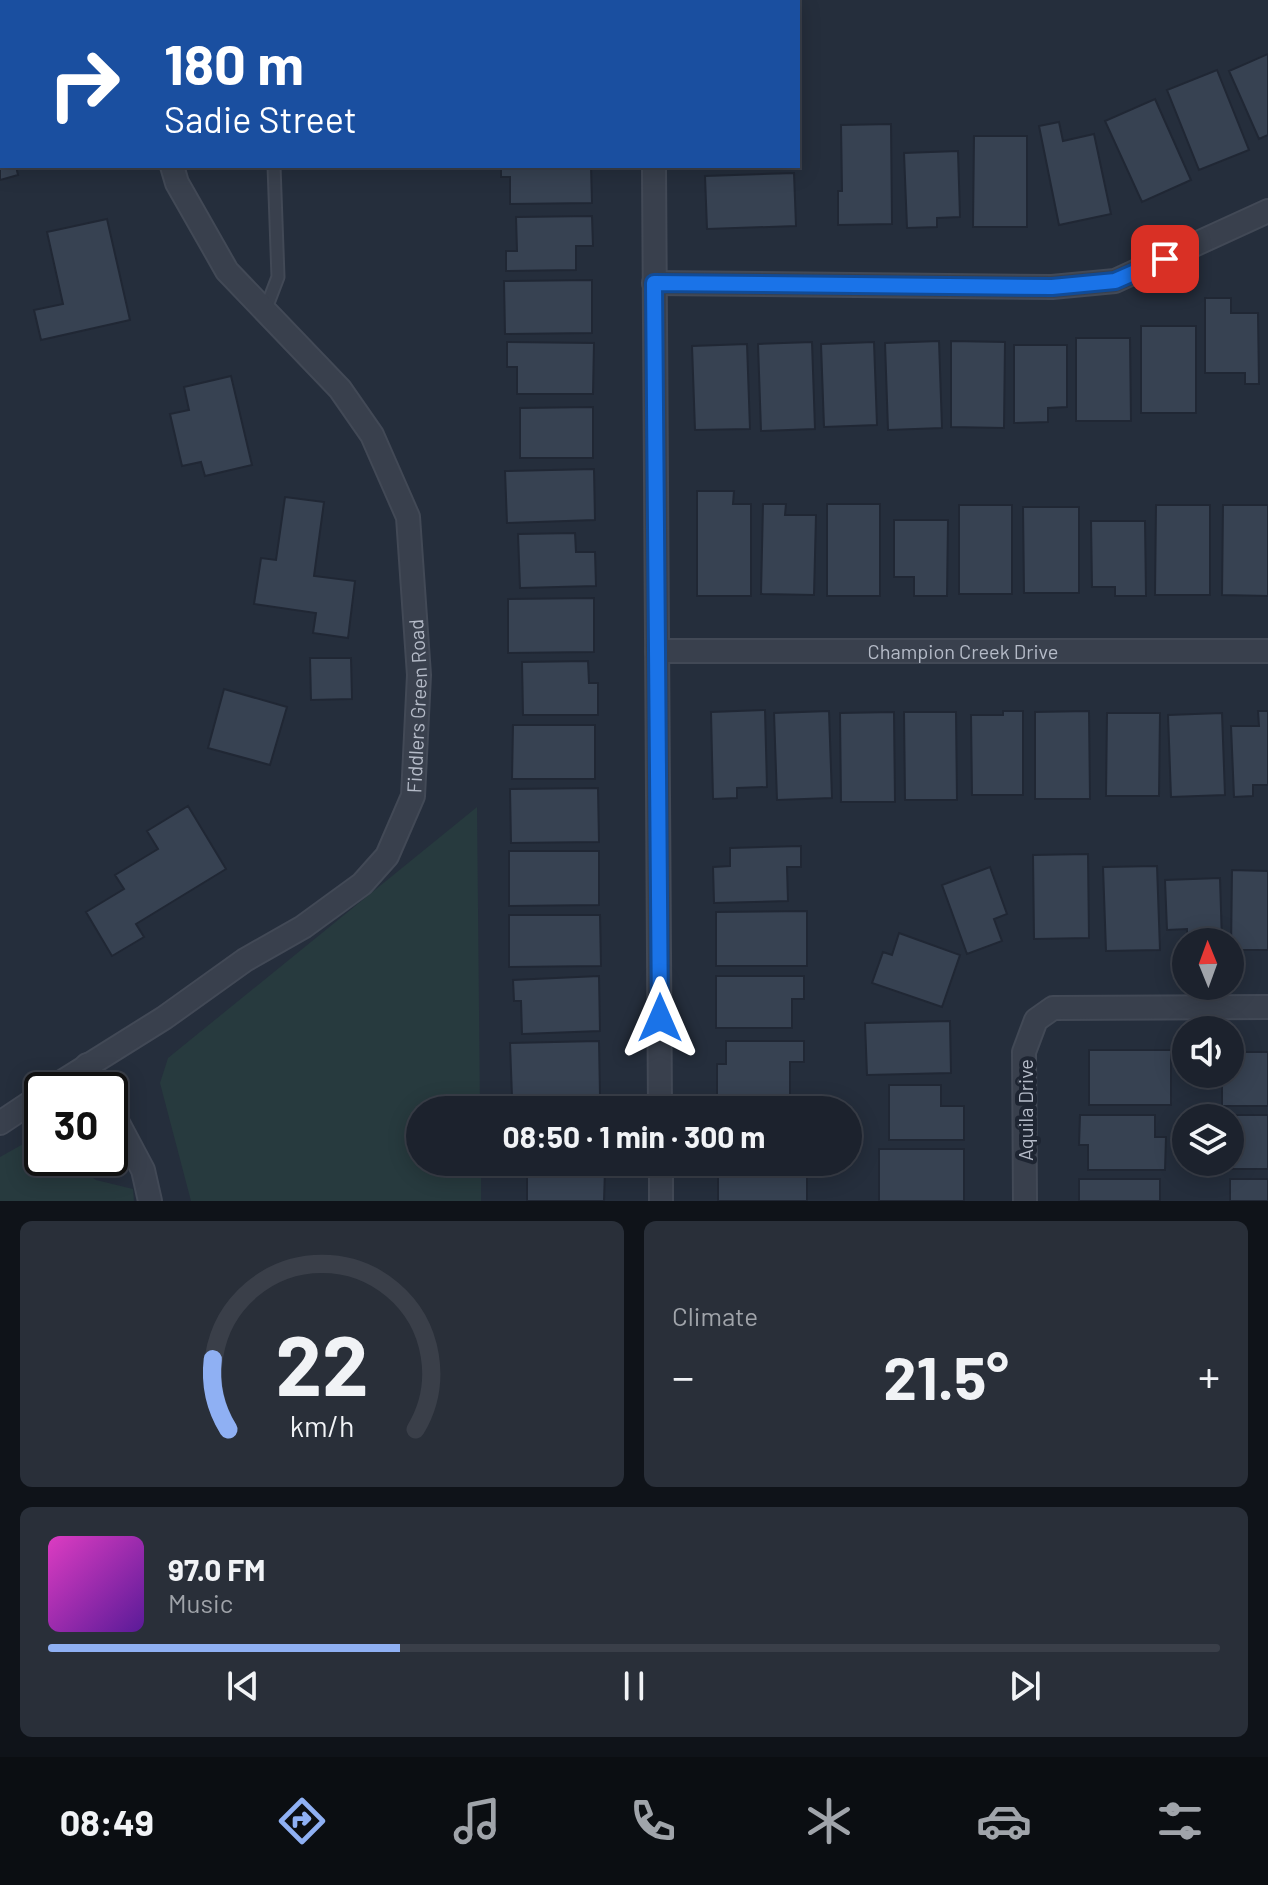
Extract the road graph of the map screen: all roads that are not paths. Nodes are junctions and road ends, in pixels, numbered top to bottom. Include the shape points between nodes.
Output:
1 (173, 168) edge
2 (274, 168) edge
3 (654, 168) edge
4 (1268, 211) edge
5 (654, 283) junction
6 (265, 311) junction
7 (657, 651) junction
8 (1268, 651) edge
9 (1268, 1007) edge
10 (87, 1065) junction
11 (76, 1072) edge
12 (91, 1072) edge
13 (660, 1096) edge
14 (24, 1107) edge
15 (0, 1123) edge
16 (128, 1142) edge
17 (661, 1176) edge
18 (150, 1201) edge
19 (661, 1201) edge
20 (1025, 1201) edge

1 - 6 street, Fiddlers Green Road via 227,271
2 - 6 lane via 278,277
3 - 5 street
4 - 5 street via 1115,281 1052,287
5 - 7 street
6 - 10 street, Fiddlers Green Road via 340,389 372,435 408,517 419,675 413,796 387,856 362,884
7 - 8 street, Champion Creek Drive
7 - 13 street
9 - 20 street, Aquila Drive via 1053,1008 1036,1020 1024,1052
10 - 11 street, Fiddlers Green Road
10 - 12 street
14 - 15 street
16 - 18 street via 143,1170
17 - 19 street

